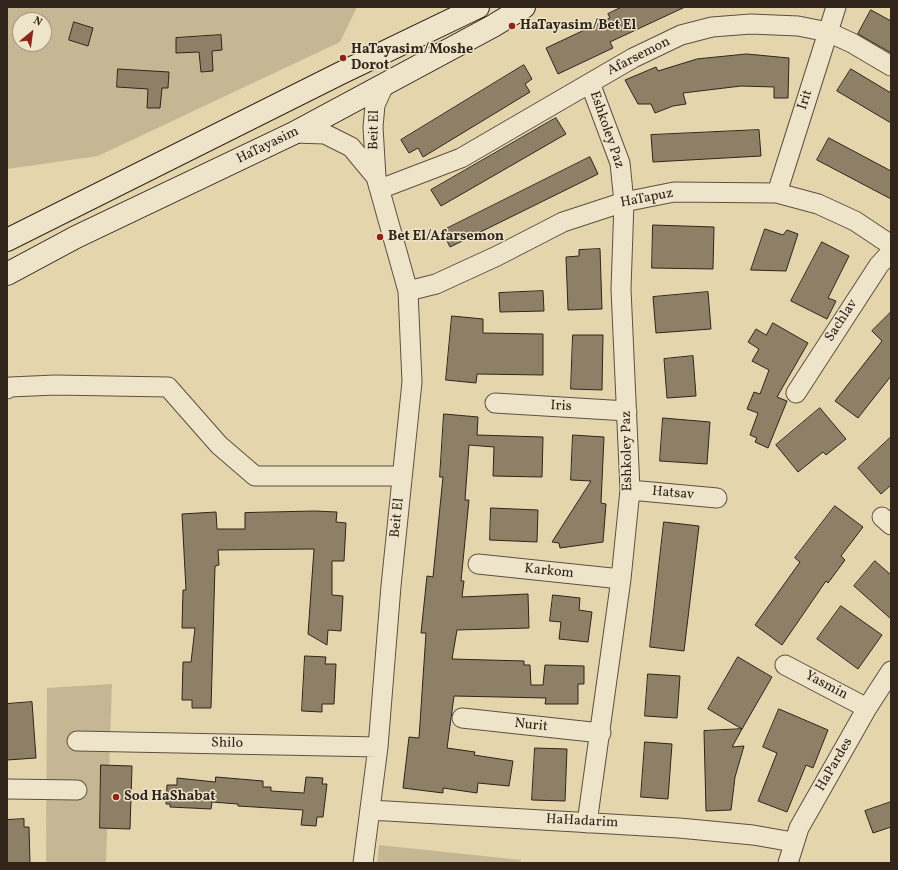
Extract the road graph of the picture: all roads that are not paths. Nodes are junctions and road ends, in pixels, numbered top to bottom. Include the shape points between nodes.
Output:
1 (478, 7) edge
2 (524, 7) edge
3 (836, 7) edge
4 (828, 32) junction
5 (891, 66) edge
6 (590, 83) junction
7 (384, 85) junction
8 (294, 133) junction
9 (378, 183) junction
10 (776, 192) junction
11 (624, 202) junction
12 (7, 240) edge
13 (891, 245) edge
14 (891, 252) edge
15 (7, 274) edge
16 (408, 291) junction
17 (7, 389) edge
18 (796, 393) dead end
19 (495, 403) dead end
20 (627, 411) junction
21 (402, 476) junction
22 (630, 490) junction
23 (717, 498) dead end
24 (478, 564) dead end
25 (621, 579) junction
26 (785, 665) dead end
27 (891, 670) edge
28 (867, 708) junction
29 (462, 718) dead end
30 (601, 733) junction
31 (77, 741) dead end
32 (378, 747) junction
33 (7, 789) edge
34 (77, 790) dead end
35 (370, 810) junction
36 (587, 823) junction
37 (793, 842) junction
38 (363, 863) edge
39 (788, 863) edge

1 - 12 street
2 - 7 street, HaTayasim
3 - 4 street, Irit
4 - 5 street, Afarsemon
4 - 6 street, Afarsemon via 782,25 712,27 681,35
4 - 10 street, Irit
6 - 9 street, Afarsemon via 462,158
6 - 11 street, Eshkoley Paz via 620,163
7 - 8 street, HaTayasim
7 - 9 street, Beit El via 375,105 373,127
8 - 9 street, Beit El via 325,134 351,146
8 - 15 street, HaTayasim via 76,237
9 - 16 street, Beit El
10 - 11 street, HaTapuz via 674,192
10 - 13 street, HaTapuz via 818,204 855,221
11 - 16 street, HaTapuz via 563,222 443,281
11 - 20 street, Eshkoley Paz via 622,289
14 - 18 street, Sachlav via 879,265
16 - 21 street, Beit El via 412,382
17 - 21 street via 55,386 168,387 219,445 255,476
19 - 20 street, Iris
20 - 22 street, Eshkoley Paz
21 - 32 street, Beit El
22 - 23 street, Hatsav
22 - 25 street, Eshkoley Paz
24 - 25 street, Karkom
25 - 30 street, Eshkoley Paz
26 - 28 street, Yasmin
27 - 28 street, HaPardes
28 - 37 street, HaPardes
29 - 30 street, Nurit
30 - 36 street, Eshkoley Paz
31 - 32 street, Shilo
32 - 35 street, Beit El
33 - 34 street
35 - 36 street, HaHadarim
35 - 38 street, Beit El
36 - 37 street, HaHadarim via 754,835
37 - 39 street, HaPardes

